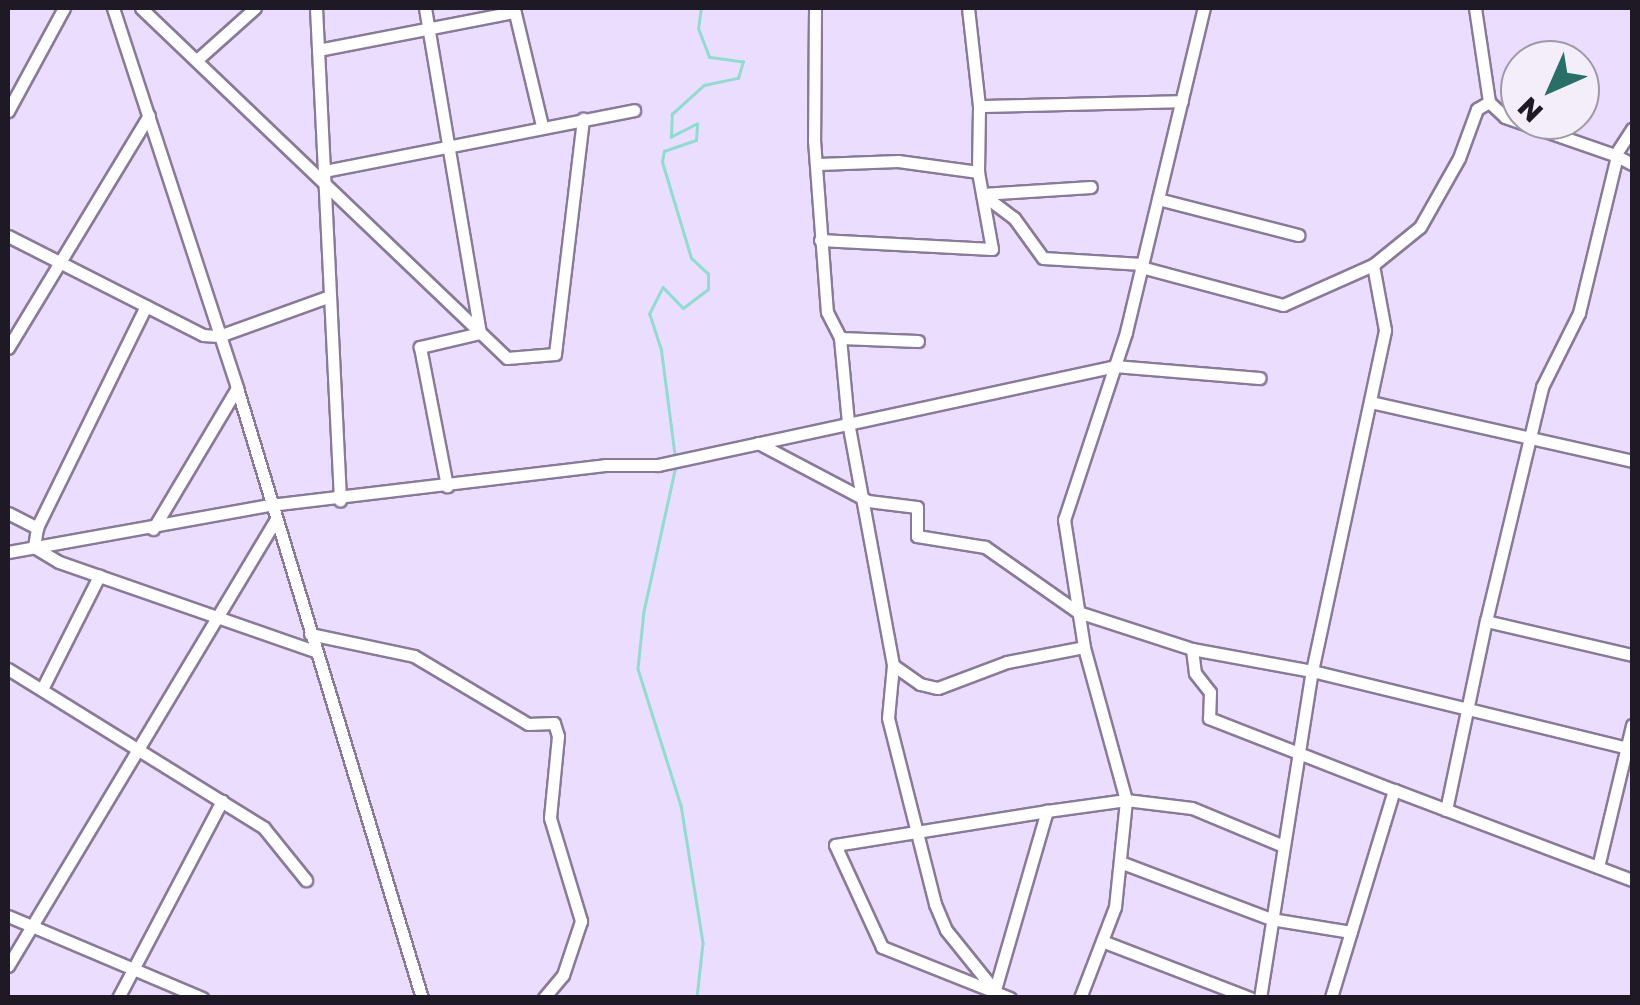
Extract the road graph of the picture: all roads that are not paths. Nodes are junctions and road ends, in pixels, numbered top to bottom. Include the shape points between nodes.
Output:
1 (64, 8) edge
2 (113, 8) edge
3 (141, 8) edge
4 (255, 8) edge
5 (316, 8) edge
6 (425, 8) edge
7 (815, 8) edge
8 (968, 8) edge
9 (1204, 8) edge
10 (1475, 8) edge
11 (514, 10) edge
12 (430, 29) junction
13 (318, 50) junction
14 (199, 58) junction
15 (1182, 101) junction
16 (1488, 102) junction
17 (978, 106) junction
18 (634, 110) dead end
19 (8, 111) edge
20 (149, 115) junction
21 (583, 119) junction
22 (542, 126) junction
23 (1632, 129) edge
24 (453, 148) junction
25 (1616, 155) junction
26 (819, 164) junction
27 (1632, 164) edge
28 (978, 172) junction
29 (324, 175) junction
30 (1090, 187) dead end
31 (982, 194) junction
32 (1158, 200) junction
33 (8, 236) edge
34 (1298, 236) dead end
35 (820, 240) junction
36 (58, 262) junction
37 (1141, 265) junction
38 (1373, 265) junction
39 (330, 296) junction
40 (146, 306) junction
41 (480, 333) junction
42 (219, 336) junction
43 (840, 338) junction
44 (918, 341) dead end
45 (8, 348) edge
46 (1114, 366) junction
47 (1260, 378) dead end
48 (238, 388) junction
49 (1371, 402) junction
50 (848, 422) junction
51 (1534, 439) junction
52 (758, 442) junction
53 (1632, 460) edge
54 (447, 486) junction
55 (340, 500) junction
56 (868, 501) junction
57 (270, 505) junction
58 (8, 513) edge
59 (275, 521) junction
60 (36, 528) junction
61 (154, 529) junction
62 (34, 547) junction
63 (9, 554) edge
64 (99, 576) junction
65 (1078, 612) junction
66 (216, 619) junction
67 (1486, 621) junction
68 (310, 634) junction
69 (1084, 647) junction
70 (1192, 650) junction
71 (315, 651) junction
72 (1632, 656) edge
73 (893, 665) junction
74 (8, 669) edge
75 (1312, 671) junction
76 (42, 689) junction
77 (1468, 707) junction
78 (1632, 725) edge
79 (1630, 748) edge
80 (1294, 750) junction
81 (141, 751) junction
82 (1394, 790) junction
83 (1126, 800) junction
84 (222, 801) junction
85 (1446, 810) junction
86 (1047, 812) junction
87 (917, 832) junction
88 (1281, 845) junction
89 (1120, 862) junction
90 (1598, 867) junction
91 (306, 880) dead end
92 (1632, 880) edge
93 (8, 916) edge
94 (1271, 918) junction
95 (31, 928) junction
96 (1351, 932) junction
97 (1102, 941) junction
98 (8, 966) edge
99 (134, 972) junction
100 (994, 994) edge
101 (118, 998) edge
102 (202, 998) edge
103 (422, 998) edge
104 (544, 998) edge
105 (1010, 998) edge
106 (1080, 998) edge
107 (1250, 998) edge
108 (1260, 998) edge
109 (1331, 998) edge

1 - 19 street
2 - 20 street
3 - 14 street
4 - 14 street
5 - 13 street
6 - 12 street
7 - 26 street
8 - 17 street
9 - 15 street
10 - 16 street
11 - 12 street
11 - 22 street
12 - 13 street
12 - 24 street
13 - 29 street
14 - 29 street
15 - 17 street
15 - 32 street
16 - 25 street via 1506,117
16 - 38 street via 1478,109 1420,226
17 - 28 street
18 - 21 street
20 - 36 street
20 - 42 street
21 - 22 street
21 - 41 street via 556,354 506,358
22 - 24 street
23 - 25 street
24 - 29 street
24 - 41 street
25 - 27 street
25 - 51 street via 1607,184 1610,208 1579,313 1542,386
26 - 28 street via 898,161
26 - 35 street
28 - 31 street
29 - 39 street
29 - 41 street
30 - 31 street
31 - 35 street via 992,249
31 - 37 street via 1014,218 1043,258
32 - 34 street
32 - 37 street
33 - 36 street
35 - 43 street via 827,312
36 - 40 street
36 - 45 street
37 - 38 street via 1283,306
37 - 46 street
38 - 49 street via 1386,330
39 - 42 street
39 - 55 street
40 - 42 street via 203,335
40 - 60 street
41 - 54 street via 420,348
42 - 48 street
43 - 44 street
43 - 50 street
46 - 47 street
46 - 50 street
46 - 65 street via 1064,520
48 - 57 street
48 - 61 street
49 - 51 street
49 - 75 street via 1325,586 1321,649
50 - 52 street
50 - 56 street
51 - 53 street
51 - 67 street via 1510,501
52 - 54 street via 658,465
52 - 56 street
54 - 55 street
55 - 57 street
56 - 65 street via 917,507 916,536 985,547
56 - 73 street
57 - 59 street
57 - 61 street
58 - 60 street
59 - 66 street
59 - 68 street
60 - 62 street
61 - 62 street
62 - 63 street
62 - 64 street
64 - 66 street
64 - 76 street
65 - 69 street
65 - 70 street
66 - 71 street
66 - 81 street
67 - 72 street
67 - 77 street
68 - 71 street
68 - 104 street via 414,656 528,724 554,723 550,818 580,922 563,976
69 - 73 street via 1007,662 938,688
69 - 83 street
70 - 75 street
70 - 80 street via 1195,673 1210,692 1209,718
71 - 103 street
73 - 87 street via 888,718
74 - 76 street
75 - 77 street
75 - 80 street
76 - 81 street
77 - 79 street
77 - 85 street
78 - 79 street
79 - 90 street
80 - 82 street
80 - 88 street
81 - 84 street
81 - 95 street
82 - 85 street
82 - 96 street
83 - 86 street
83 - 88 street via 1192,808
83 - 89 street
84 - 91 street via 264,828
84 - 99 street
85 - 90 street
86 - 87 street
86 - 100 street
87 - 100 street via 946,930
87 - 100 street via 836,845 882,947
88 - 94 street
89 - 94 street
89 - 97 street via 1116,907
90 - 92 street
93 - 95 street
94 - 96 street
94 - 108 street
95 - 98 street
95 - 99 street
96 - 109 street
97 - 106 street
97 - 107 street
99 - 101 street
99 - 102 street
100 - 105 street

